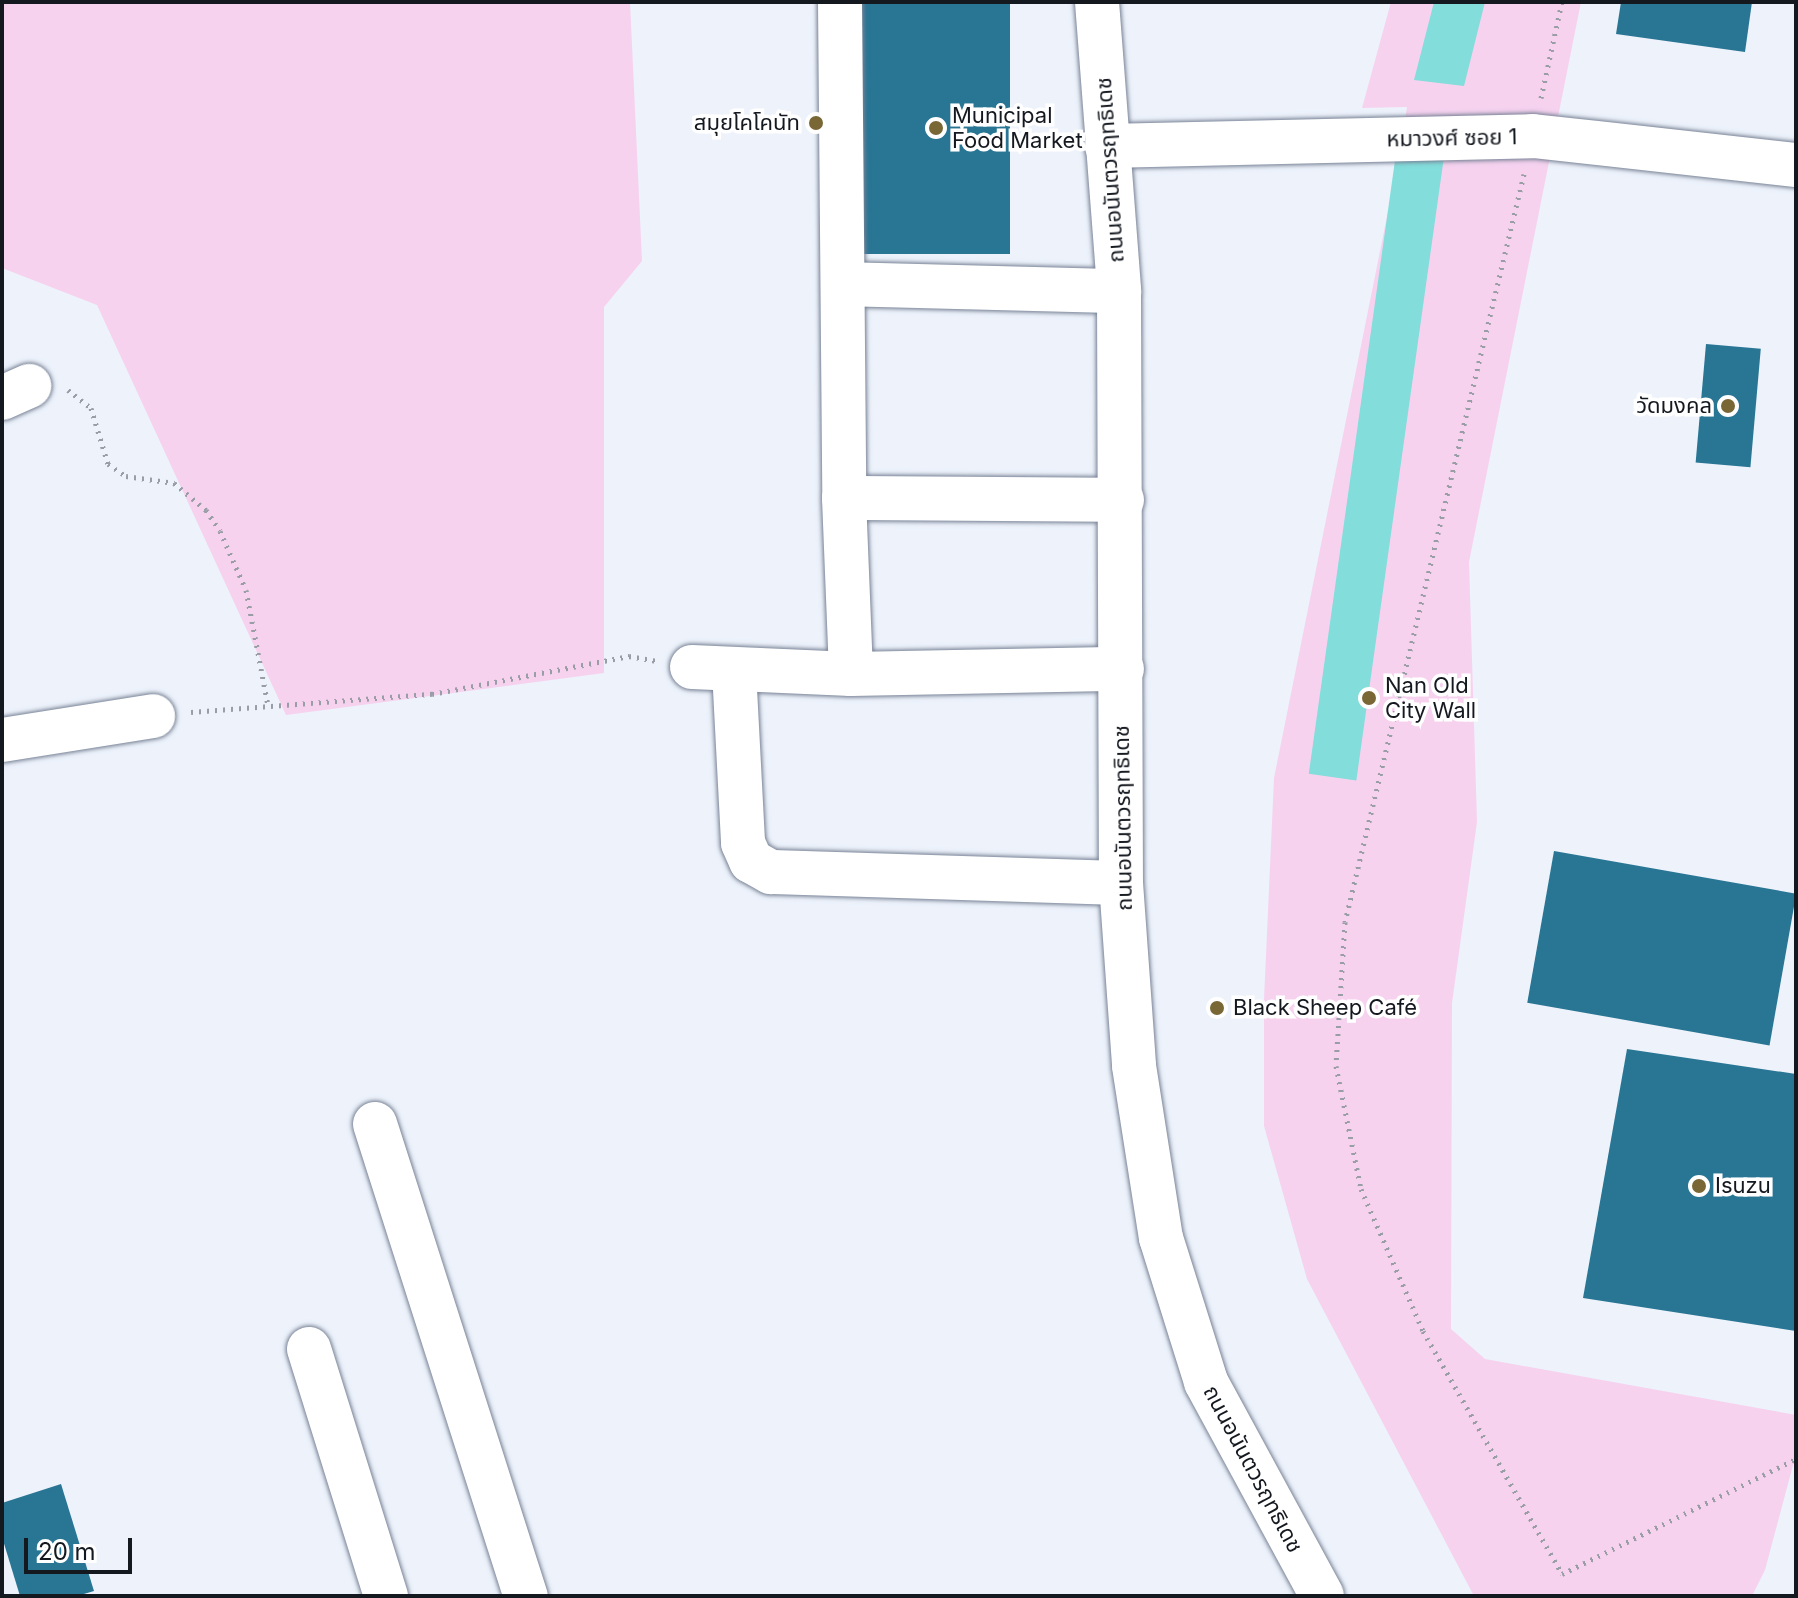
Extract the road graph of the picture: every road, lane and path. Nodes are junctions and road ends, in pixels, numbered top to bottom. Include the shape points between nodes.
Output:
1 (840, 2) edge
2 (1097, 2) edge
3 (1562, 2) edge
4 (1533, 136) junction
5 (1107, 146) junction
6 (1796, 165) edge
7 (843, 284) junction
8 (1119, 291) junction
9 (16, 392) edge
10 (844, 498) junction
11 (1122, 500) junction
12 (713, 668) junction
13 (1122, 669) junction
14 (851, 674) junction
15 (268, 705) junction
16 (153, 716) joint
17 (2, 740) edge
18 (1121, 883) junction
19 (375, 1124) dead end
20 (309, 1349) dead end
21 (1796, 1459) edge
22 (386, 1596) edge
23 (526, 1596) edge
24 (1322, 1596) edge

1 - 7 street
2 - 5 street, ถนนอนันตวรฤทธิเดช
3 - 4 path
4 - 5 street, หมาวงศ์ ซอย 1
4 - 6 street, หมาวงศ์ ซอย 1
4 - 21 path via 1345,922 1336,1066 1361,1189 1423,1331 1562,1574
5 - 8 street, ถนนอนันตวรฤทธิเดช
7 - 8 street
7 - 10 street
8 - 11 street, ถนนอนันตวรฤทธิเดช
9 - 15 path via 55,384 78,394 91,408 108,464 126,476 174,483 206,510 246,590
10 - 11 street
10 - 14 street
11 - 13 street, ถนนอนันตวรฤทธิเดช
12 - 14 street
12 - 15 path via 629,656 471,690
12 - 18 street via 743,843 751,861 771,872
13 - 14 street
13 - 18 street, ถนนอนันตวรฤทธิเดช
15 - 16 path
16 - 17 street
18 - 24 street, ถนนอนันตวรฤทธิเดช via 1134,1066 1161,1238 1206,1382
19 - 23 street
20 - 22 street

